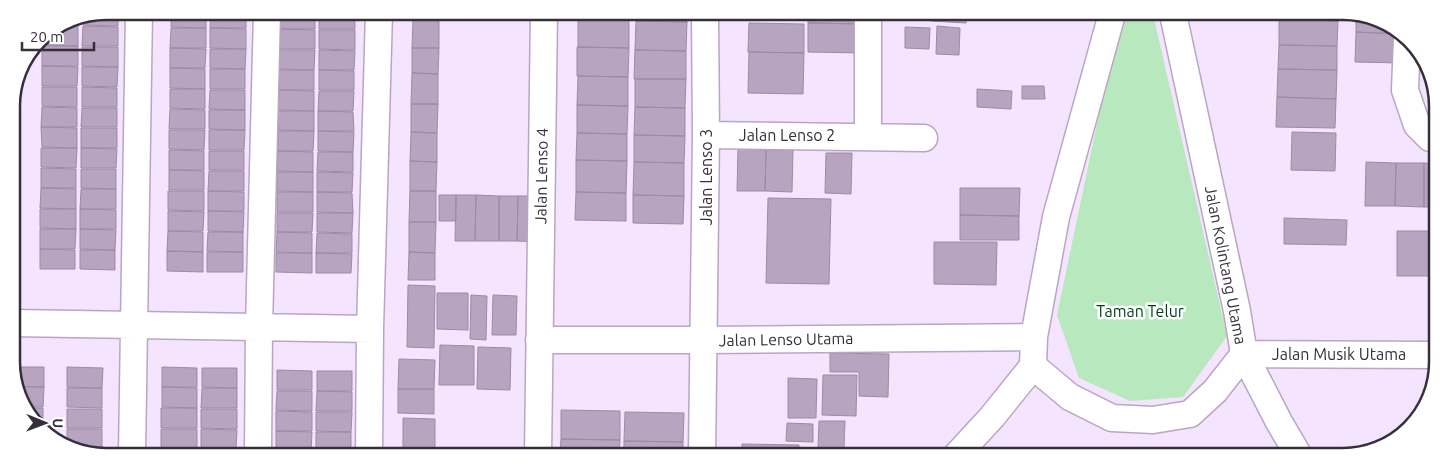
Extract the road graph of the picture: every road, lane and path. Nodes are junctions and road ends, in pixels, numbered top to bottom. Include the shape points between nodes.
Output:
1 (139, 20) edge
2 (267, 20) edge
3 (378, 20) edge
4 (544, 20) edge
5 (705, 20) edge
6 (868, 20) edge
7 (1110, 20) edge
8 (1174, 20) edge
9 (1407, 48) edge
10 (706, 134) junction
11 (1429, 135) edge
12 (868, 136) junction
13 (924, 138) dead end
14 (20, 323) edge
15 (135, 325) junction
16 (259, 327) junction
17 (370, 329) junction
18 (1034, 337) junction
19 (539, 340) junction
20 (704, 340) junction
21 (1244, 354) junction
22 (1429, 355) edge
23 (1033, 366) junction
24 (132, 448) edge
25 (258, 448) edge
26 (369, 448) edge
27 (538, 448) edge
28 (702, 448) edge
29 (963, 448) edge
30 (1294, 448) edge

1 - 15 street
2 - 16 street
3 - 17 street
4 - 19 street, Jalan Lenso 4
5 - 10 street, Jalan Lenso 3
6 - 12 street
7 - 18 street via 1056,217
8 - 21 street, Jalan Kolintang Utama
9 - 11 street via 1405,90 1417,125
10 - 12 street, Jalan Lenso 2
10 - 20 street, Jalan Lenso 3
12 - 13 street, Jalan Lenso 2
14 - 15 street
15 - 16 street
15 - 24 street
16 - 17 street
16 - 25 street
17 - 26 street
18 - 20 street, Jalan Lenso Utama
18 - 23 street
19 - 20 street, Jalan Lenso Utama
19 - 27 street, Jalan Lenso 4
20 - 28 street, Jalan Lenso 3
21 - 22 street, Jalan Musik Utama
21 - 23 street, Jalan Kolintang Utama via 1215,391 1190,414 1153,420 1112,418 1070,396
21 - 30 street
23 - 29 street

